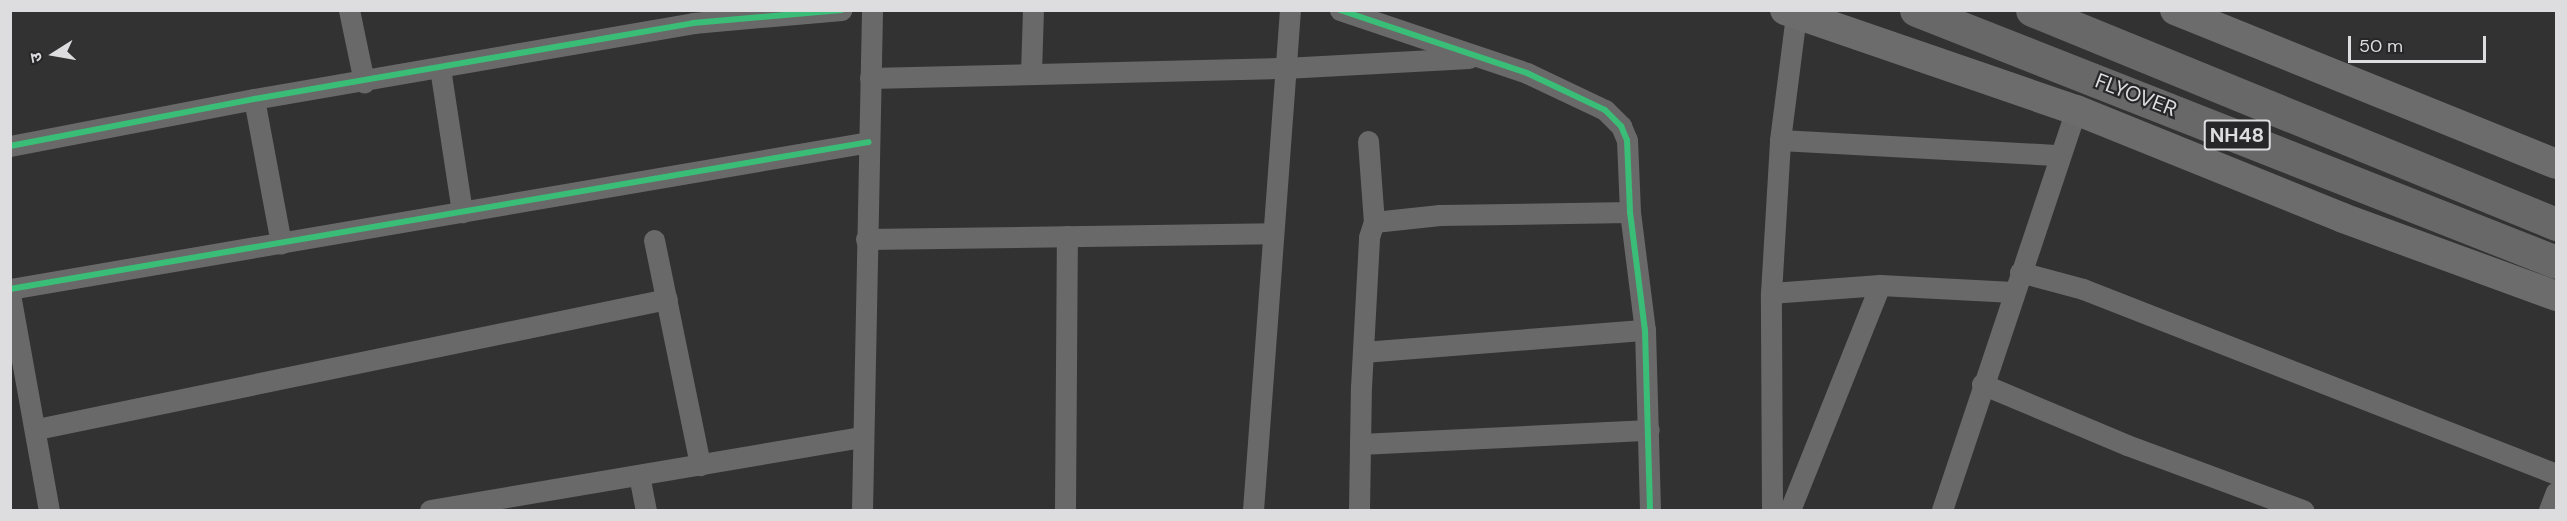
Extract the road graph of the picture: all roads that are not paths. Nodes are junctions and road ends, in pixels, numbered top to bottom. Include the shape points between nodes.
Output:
1 (349, 10) edge
2 (841, 10) edge
3 (872, 10) edge
4 (1034, 10) edge
5 (1290, 10) edge
6 (1340, 10) edge
7 (1916, 10) edge
8 (2032, 10) edge
9 (1790, 13) edge
10 (2194, 14) edge
11 (693, 17) edge
12 (1480, 57) junction
13 (440, 68) junction
14 (1286, 68) junction
15 (1030, 74) junction
16 (870, 78) junction
17 (364, 82) junction
18 (254, 99) junction
19 (2076, 110) junction
20 (1780, 140) junction
21 (1368, 141) dead end
22 (869, 142) junction
23 (10, 146) edge
24 (2060, 155) junction
25 (2556, 164) edge
26 (462, 212) junction
27 (1630, 212) junction
28 (1374, 222) junction
29 (2556, 224) edge
30 (1273, 233) junction
31 (1067, 236) junction
32 (866, 238) junction
33 (654, 240) dead end
34 (281, 243) junction
35 (2556, 262) edge
36 (2017, 282) junction
37 (1880, 285) junction
38 (10, 289) edge
39 (1771, 293) junction
40 (10, 294) edge
41 (2556, 296) edge
42 (667, 299) junction
43 (1646, 330) junction
44 (1363, 352) junction
45 (1982, 384) junction
46 (36, 429) junction
47 (1649, 430) junction
48 (862, 438) junction
49 (1360, 444) junction
50 (700, 465) junction
51 (2556, 474) edge
52 (639, 475) junction
53 (2556, 492) edge
54 (49, 510) edge
55 (430, 510) edge
56 (646, 510) edge
57 (862, 510) edge
58 (1065, 510) edge
59 (1253, 510) edge
60 (1359, 510) edge
61 (1650, 510) edge
62 (1772, 510) edge
63 (1790, 510) edge
64 (1942, 510) edge
65 (2303, 510) edge
66 (2549, 510) edge

1 - 17 street
2 - 11 street
3 - 16 street
4 - 15 street
5 - 14 street
6 - 12 street
7 - 35 highway, FLYOVER / NH48
8 - 29 highway, FLYOVER / NH48
9 - 19 main road
9 - 20 street
10 - 25 main road
11 - 13 street
12 - 14 street
12 - 27 street via 1527,73 1605,110 1621,126 1627,140
13 - 17 street
13 - 26 street
14 - 15 street
14 - 30 street
15 - 16 street
16 - 22 street
17 - 18 street
18 - 23 street
18 - 34 street
19 - 24 street
19 - 41 main road via 2343,218
20 - 24 street
20 - 39 street
21 - 28 street
22 - 26 street
22 - 32 street
24 - 36 street
26 - 34 street
27 - 28 street via 1440,215
27 - 43 street
28 - 44 street via 1369,237
30 - 31 street
30 - 59 street
31 - 32 street
31 - 58 street
32 - 48 street
33 - 42 street
34 - 38 street
36 - 37 street
36 - 45 street
36 - 51 street via 2083,289
37 - 39 street
37 - 63 street
39 - 62 street
40 - 46 street
42 - 46 street
42 - 50 street
43 - 44 street
43 - 47 street
44 - 49 street
45 - 64 street
45 - 65 street via 2127,445
46 - 54 street
47 - 49 street
47 - 61 street
48 - 50 street
48 - 57 street
49 - 60 street
50 - 52 street
52 - 55 street
52 - 56 street
53 - 66 street

